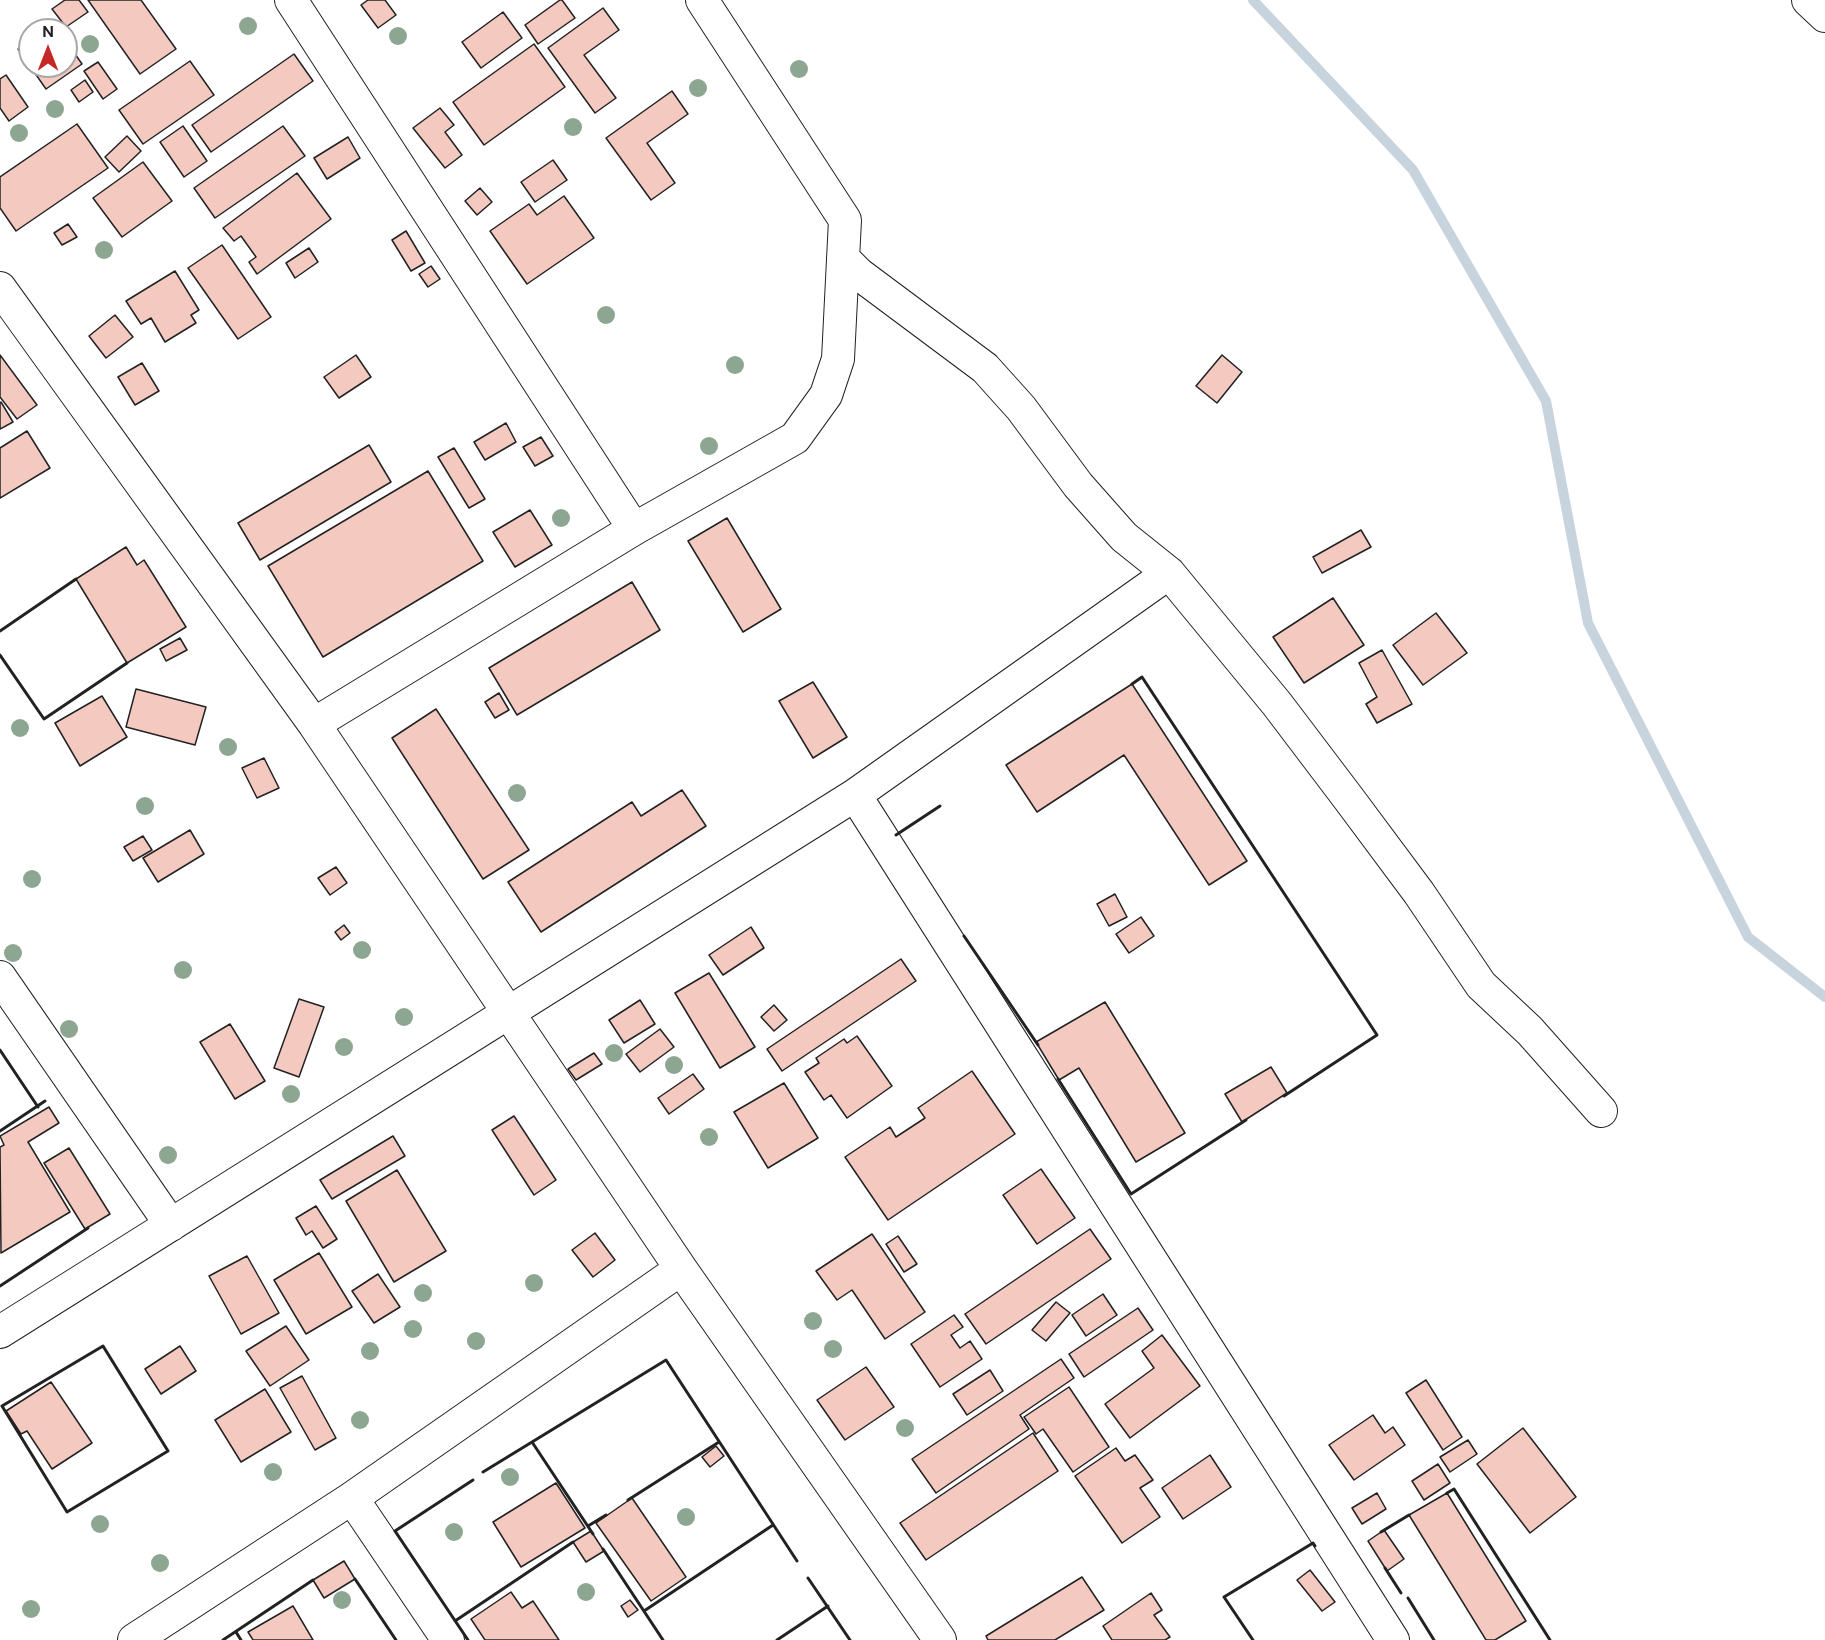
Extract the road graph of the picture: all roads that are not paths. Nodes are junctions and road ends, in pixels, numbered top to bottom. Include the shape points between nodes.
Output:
1 (291, 0) edge
2 (702, 0) edge
3 (1808, 0) edge
4 (1825, 16) edge
5 (843, 258) junction
6 (0, 288) edge
7 (634, 529) junction
8 (1169, 573) junction
9 (314, 724) junction
10 (855, 795) junction
11 (0, 977) edge
12 (510, 1011) junction
13 (1601, 1111) dead end
14 (171, 1225) junction
15 (681, 1269) junction
16 (0, 1332) edge
17 (352, 1498) junction
18 (134, 1640) edge
19 (448, 1640) edge
20 (940, 1640) edge
21 (1393, 1640) edge

1 - 7 street
2 - 5 street via 845,220
3 - 4 street
5 - 7 street via 838,359 826,395 795,438
5 - 8 street via 985,368 1124,537
6 - 9 street
7 - 9 street
8 - 10 street
8 - 13 street via 1349,799 1481,985 1530,1031
9 - 12 street
10 - 12 street
10 - 21 street
11 - 14 street
12 - 14 street
12 - 15 street
14 - 16 street
15 - 17 street
15 - 20 street
17 - 18 street
17 - 19 street

